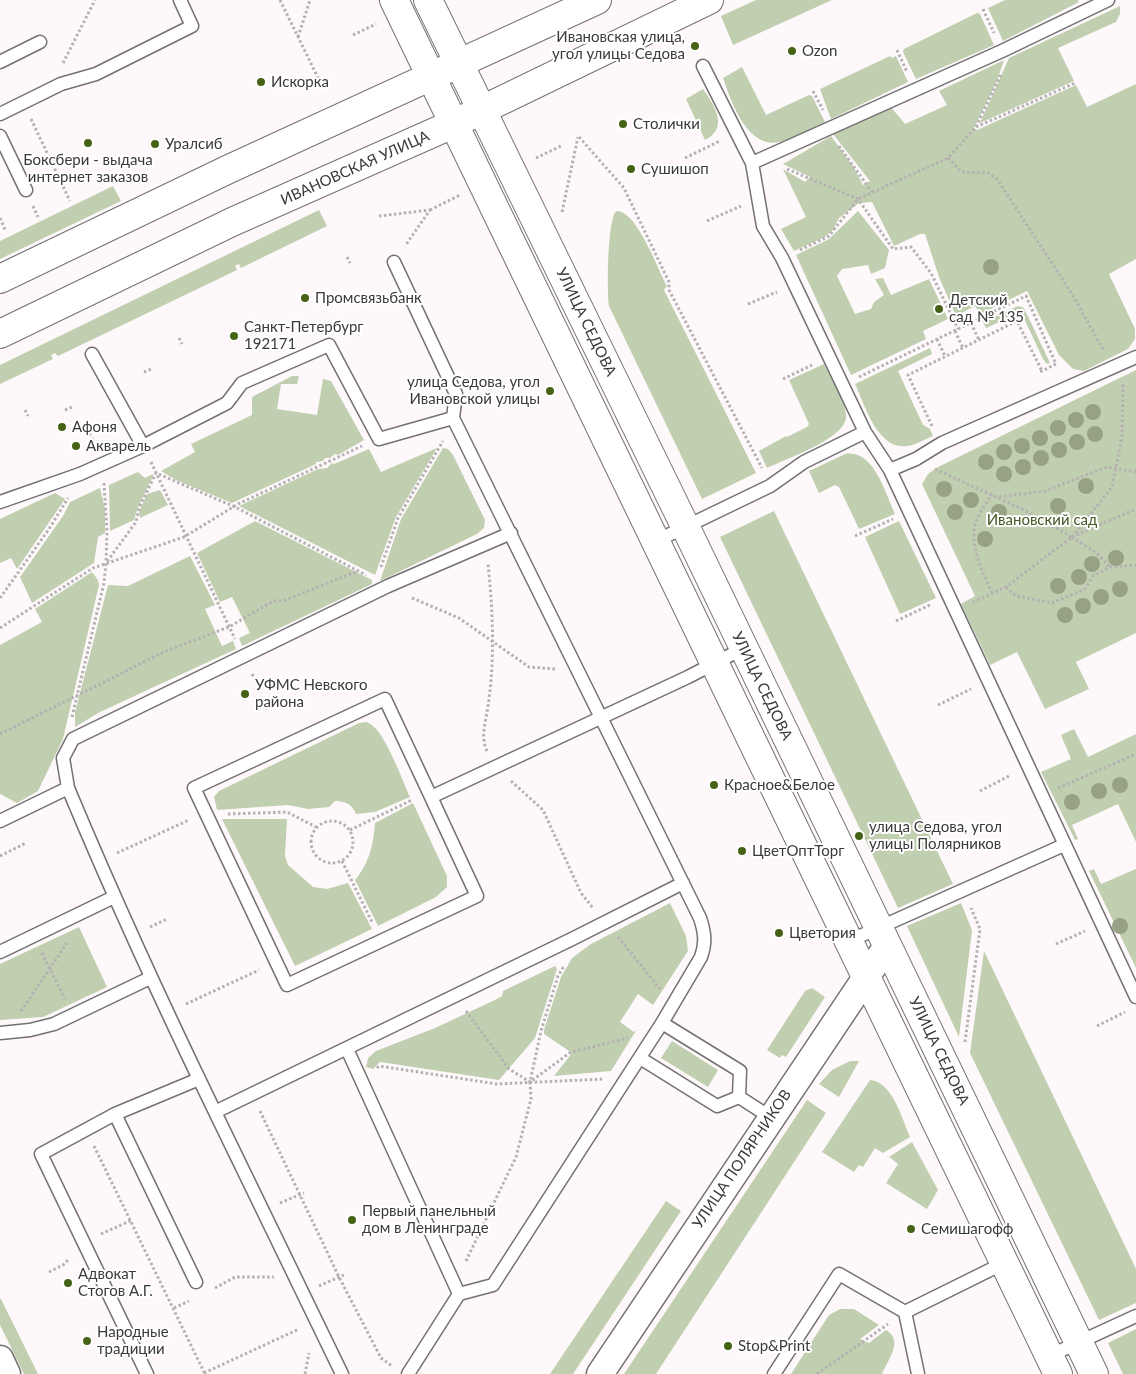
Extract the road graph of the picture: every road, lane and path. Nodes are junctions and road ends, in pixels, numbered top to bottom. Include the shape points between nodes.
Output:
1 (95, 0) edge
2 (180, 0) edge
3 (280, 0) edge
4 (310, 0) edge
5 (428, 0) edge
6 (597, 0) edge
7 (709, 0) edge
8 (1108, 0) edge
9 (983, 9) dead end
10 (389, 10) edge
11 (353, 35) dead end
12 (298, 38) junction
13 (40, 42) dead end
14 (897, 50) dead end
15 (1002, 51) junction
16 (0, 62) edge
17 (458, 63) junction
18 (703, 66) dead end
19 (430, 78) junction
20 (319, 80) dead end
21 (1075, 83) dead end
22 (61, 84) junction
23 (915, 89) junction
24 (23, 102) junction
25 (483, 110) junction
26 (0, 114) edge
27 (453, 124) junction
28 (976, 127) junction
29 (822, 130) junction
30 (736, 133) junction
31 (0, 136) edge
32 (578, 137) dead end
33 (560, 146) dead end
34 (684, 158) dead end
35 (948, 158) junction
36 (530, 160) dead end
37 (752, 164) junction
38 (26, 190) dead end
39 (465, 192) dead end
40 (872, 192) junction
41 (758, 198) junction
42 (858, 199) junction
43 (70, 201) dead end
44 (430, 210) junction
45 (379, 216) dead end
46 (0, 218) edge
47 (707, 221) dead end
48 (6, 232) dead end
49 (347, 257) dead end
50 (782, 258) junction
51 (394, 262) joint
52 (350, 264) dead end
53 (0, 279) edge
54 (794, 284) junction
55 (748, 304) dead end
56 (971, 323) junction
57 (956, 330) junction
58 (0, 334) edge
59 (179, 338) dead end
60 (937, 339) junction
61 (979, 340) junction
62 (182, 344) dead end
63 (963, 348) junction
64 (92, 354) dead end
65 (945, 356) junction
66 (1136, 357) edge
67 (829, 358) junction
68 (1118, 366) junction
69 (151, 369) dead end
70 (1042, 371) junction
71 (144, 372) dead end
72 (1038, 373) dead end
73 (783, 379) dead end
74 (842, 385) junction
75 (72, 407) dead end
76 (25, 410) dead end
77 (65, 410) dead end
78 (28, 416) dead end
79 (453, 418) junction
80 (930, 422) dead end
81 (87, 429) dead end
82 (865, 432) junction
83 (379, 439) junction
84 (93, 441) dead end
85 (143, 446) junction
86 (916, 459) junction
87 (100, 466) junction
88 (1117, 468) junction
89 (890, 470) junction
90 (1136, 472) edge
91 (156, 473) junction
92 (70, 478) junction
93 (770, 486) junction
94 (899, 491) junction
95 (992, 494) junction
96 (998, 497) junction
97 (0, 502) edge
98 (233, 506) junction
99 (1136, 509) edge
100 (686, 528) junction
101 (511, 533) junction
102 (854, 536) dead end
103 (184, 537) junction
104 (1072, 537) junction
105 (656, 541) junction
106 (486, 544) junction
107 (106, 563) junction
108 (1136, 564) edge
109 (1110, 567) junction
110 (359, 570) junction
111 (376, 580) junction
112 (388, 586) junction
113 (1006, 587) junction
114 (992, 593) junction
115 (949, 594) junction
116 (0, 598) edge
117 (954, 610) junction
118 (896, 621) dead end
119 (229, 627) junction
120 (0, 628) edge
121 (492, 641) junction
122 (744, 648) junction
123 (244, 656) junction
124 (714, 662) junction
125 (577, 670) junction
126 (252, 674) dead end
127 (256, 681) dead end
128 (987, 682) junction
129 (76, 696) junction
130 (938, 705) dead end
131 (602, 718) junction
132 (0, 734) edge
133 (73, 739) junction
134 (1136, 754) edge
135 (1028, 766) junction
136 (496, 768) junction
137 (68, 788) junction
138 (980, 791) dead end
139 (430, 795) junction
140 (1041, 795) junction
141 (205, 812) junction
142 (0, 821) edge
143 (186, 821) dead end
144 (316, 827) junction
145 (350, 830) junction
146 (26, 843) dead end
147 (139, 843) dead end
148 (1064, 845) junction
149 (0, 856) edge
150 (342, 860) junction
151 (683, 883) junction
152 (114, 898) junction
153 (90, 909) junction
154 (606, 922) junction
155 (1101, 924) junction
156 (980, 929) dead end
157 (34, 936) junction
158 (883, 936) junction
159 (382, 940) junction
160 (572, 940) junction
161 (849, 941) junction
162 (1056, 944) dead end
163 (0, 952) edge
164 (50, 968) junction
165 (257, 971) dead end
166 (866, 976) junction
167 (150, 978) junction
168 (456, 996) junction
169 (1136, 997) edge
170 (673, 1005) junction
171 (1128, 1011) dead end
172 (166, 1013) junction
173 (73, 1015) junction
174 (662, 1023) junction
175 (1097, 1026) dead end
176 (4, 1033) edge
177 (655, 1034) junction
178 (347, 1049) junction
179 (964, 1049) dead end
180 (640, 1058) junction
181 (198, 1079) junction
182 (627, 1079) junction
183 (530, 1082) junction
184 (363, 1084) junction
185 (252, 1094) junction
186 (739, 1096) junction
187 (215, 1112) junction
188 (115, 1114) junction
189 (770, 1117) junction
190 (86, 1130) junction
191 (302, 1194) junction
192 (263, 1211) junction
193 (132, 1220) junction
194 (83, 1242) junction
195 (1004, 1263) junction
196 (63, 1265) dead end
197 (49, 1272) dead end
198 (344, 1275) dead end
199 (294, 1277) junction
200 (339, 1277) junction
201 (452, 1278) junction
202 (196, 1282) dead end
203 (209, 1291) dead end
204 (303, 1294) junction
205 (459, 1294) junction
206 (192, 1300) dead end
207 (174, 1308) junction
208 (905, 1312) junction
209 (1136, 1316) edge
210 (315, 1321) junction
211 (891, 1322) dead end
212 (1079, 1342) junction
213 (0, 1359) edge
214 (1053, 1365) edge
215 (403, 1371) edge
216 (205, 1373) edge
217 (7, 1374) edge
218 (146, 1374) edge
219 (342, 1374) edge
220 (600, 1374) edge
221 (774, 1374) edge
222 (817, 1374) edge
223 (918, 1374) edge
224 (1094, 1374) edge

1 - 22 path via 57,75
2 - 22 lane via 192,26 96,74
3 - 12 path
4 - 12 path
5 - 17 main road, УЛИЦА СЕДОВА
6 - 17 main road
7 - 25 main road, ИВАНОВСКАЯ УЛИЦА
8 - 15 lane
9 - 15 path
10 - 11 path
10 - 19 main road
12 - 20 path
13 - 16 lane
14 - 23 path
15 - 23 lane
15 - 28 path via 1006,60
17 - 19 main road
17 - 25 main road, УЛИЦА СЕДОВА
18 - 30 lane
19 - 27 main road
19 - 53 main road via 229,169
21 - 28 path
22 - 24 lane
23 - 29 lane
24 - 26 lane
24 - 43 path
25 - 27 main road, ИВАНОВСКАЯ УЛИЦА
25 - 100 main road, УЛИЦА СЕДОВА
27 - 58 main road, ИВАНОВСКАЯ УЛИЦА via 232,222
27 - 105 main road
28 - 35 path
29 - 37 lane
29 - 40 path via 831,136
30 - 34 path
30 - 37 lane
31 - 38 lane
32 - 93 path via 624,188 669,282 669,290
33 - 36 path
35 - 40 path
35 - 68 path via 962,172 988,173 997,179 1072,294 1106,354
37 - 41 lane
37 - 42 path via 782,167
39 - 44 path
40 - 42 path
41 - 47 path
41 - 50 lane via 763,226
42 - 50 path via 829,236
42 - 57 path via 893,249 910,247 931,273
44 - 45 path
44 - 51 path
46 - 48 path
49 - 52 path
50 - 54 lane
51 - 79 lane via 456,394
54 - 55 path
54 - 67 lane
56 - 57 path
56 - 61 path
56 - 70 path via 1026,296 1056,364
57 - 60 path
57 - 63 path
59 - 62 path
60 - 65 path
60 - 74 path
61 - 63 path
61 - 70 path via 1018,321
63 - 65 path
64 - 85 lane
65 - 80 path via 908,375
66 - 68 lane
67 - 73 path
67 - 74 lane
68 - 86 lane via 942,443
68 - 88 path via 1124,404
69 - 71 path
70 - 72 path
74 - 82 lane
75 - 77 path
76 - 78 path
79 - 83 lane
79 - 101 lane
79 - 111 path via 440,448 398,518
81 - 84 path
82 - 89 lane
82 - 93 lane via 804,462
83 - 85 lane via 329,345 242,383 227,403
83 - 98 path
85 - 87 lane
85 - 91 path
86 - 89 lane
86 - 95 path
87 - 92 lane
87 - 107 path via 105,486 108,532
88 - 90 path
88 - 96 path via 1107,467 1045,491
88 - 104 path via 1112,488
89 - 94 lane
91 - 98 path
91 - 103 path
91 - 107 path via 139,508 136,522
92 - 97 lane
92 - 116 path via 67,500
93 - 100 lane
94 - 102 path via 897,517
94 - 115 lane
95 - 96 path
95 - 114 path via 977,520 974,533 979,564
96 - 104 path
98 - 103 path
98 - 110 path
99 - 104 path
100 - 105 lane
100 - 122 main road, УЛИЦА СЕДОВА
101 - 106 lane
101 - 125 lane
103 - 107 path
103 - 119 path
104 - 109 path
104 - 113 path
105 - 124 main road
106 - 112 lane
106 - 121 path
107 - 120 path via 92,568
107 - 129 path
108 - 109 path
109 - 113 path via 1093,576 1085,589 1052,603 1016,596
110 - 111 path
110 - 119 path via 283,601 273,601
111 - 112 path
112 - 121 path via 458,618
112 - 123 lane
113 - 114 path
114 - 117 path
115 - 117 lane
115 - 118 path
117 - 128 lane
119 - 123 path
119 - 129 path via 166,651
121 - 125 path via 529,667
121 - 136 path via 491,685 483,742
122 - 124 lane
122 - 158 main road, УЛИЦА СЕДОВА
123 - 133 lane
124 - 131 lane
124 - 161 main road
125 - 131 lane
126 - 127 path
128 - 130 path
128 - 135 lane
129 - 132 path
129 - 133 path via 68,733
131 - 136 lane
131 - 151 lane
133 - 137 lane via 64,758
134 - 140 path
135 - 138 path
135 - 140 lane
136 - 139 lane
136 - 154 path via 543,810 581,893
137 - 142 lane
137 - 152 lane
139 - 141 lane via 385,699 194,788
139 - 145 path
139 - 159 lane via 477,896
140 - 148 lane
141 - 144 path via 287,812
141 - 159 lane via 286,985
143 - 147 path
144 - 145 path via 331,820 344,824
144 - 150 path via 310,843 315,856 328,863
145 - 150 path via 352,850
146 - 149 path
148 - 155 lane
148 - 158 lane
150 - 159 path
151 - 154 lane
151 - 170 lane via 702,925 705,945 701,958
152 - 153 lane
152 - 167 lane
153 - 157 lane
153 - 164 path
154 - 160 lane
154 - 170 path
155 - 162 path
155 - 169 lane
156 - 179 path
157 - 163 lane
157 - 164 path
158 - 161 lane
158 - 166 street, УЛИЦА ПОЛЯРНИКОВ
158 - 212 main road, УЛИЦА СЕДОВА
160 - 168 lane
160 - 183 path via 541,1031
161 - 166 main road
164 - 173 path
164 - 176 path
165 - 172 path
166 - 189 street, УЛИЦА ПОЛЯРНИКОВ
166 - 195 main road
167 - 172 lane
167 - 173 lane
168 - 178 lane
168 - 183 path via 509,1069
170 - 174 lane
171 - 175 path
172 - 181 lane
173 - 176 lane via 54,1024
174 - 177 lane
174 - 186 lane via 740,1071
177 - 180 lane
177 - 183 path via 571,1052
178 - 184 lane
178 - 185 lane
180 - 182 lane
180 - 186 lane via 717,1106
181 - 187 lane
181 - 188 lane
182 - 183 path
182 - 205 lane via 493,1285
183 - 184 path via 497,1084 379,1066
183 - 201 path via 531,1100 516,1158 461,1271
184 - 201 lane
185 - 187 lane
185 - 191 path
186 - 189 lane
187 - 192 lane
188 - 190 lane
188 - 202 lane
189 - 220 street, УЛИЦА ПОЛЯРНИКОВ
190 - 193 path
190 - 194 lane via 41,1154
191 - 192 path
191 - 200 path
192 - 199 lane
193 - 194 path
193 - 207 path
194 - 218 lane
195 - 208 lane
195 - 214 main road
196 - 197 path
198 - 200 path
199 - 203 path via 235,1277
199 - 204 lane
200 - 204 path
200 - 215 path via 381,1358
201 - 205 lane
204 - 210 lane
205 - 215 lane
206 - 207 path
207 - 216 path
208 - 221 lane via 839,1274
208 - 223 lane
209 - 212 lane
210 - 216 path
210 - 219 lane
211 - 222 path
212 - 214 lane
212 - 224 main road, УЛИЦА СЕДОВА
213 - 217 street

